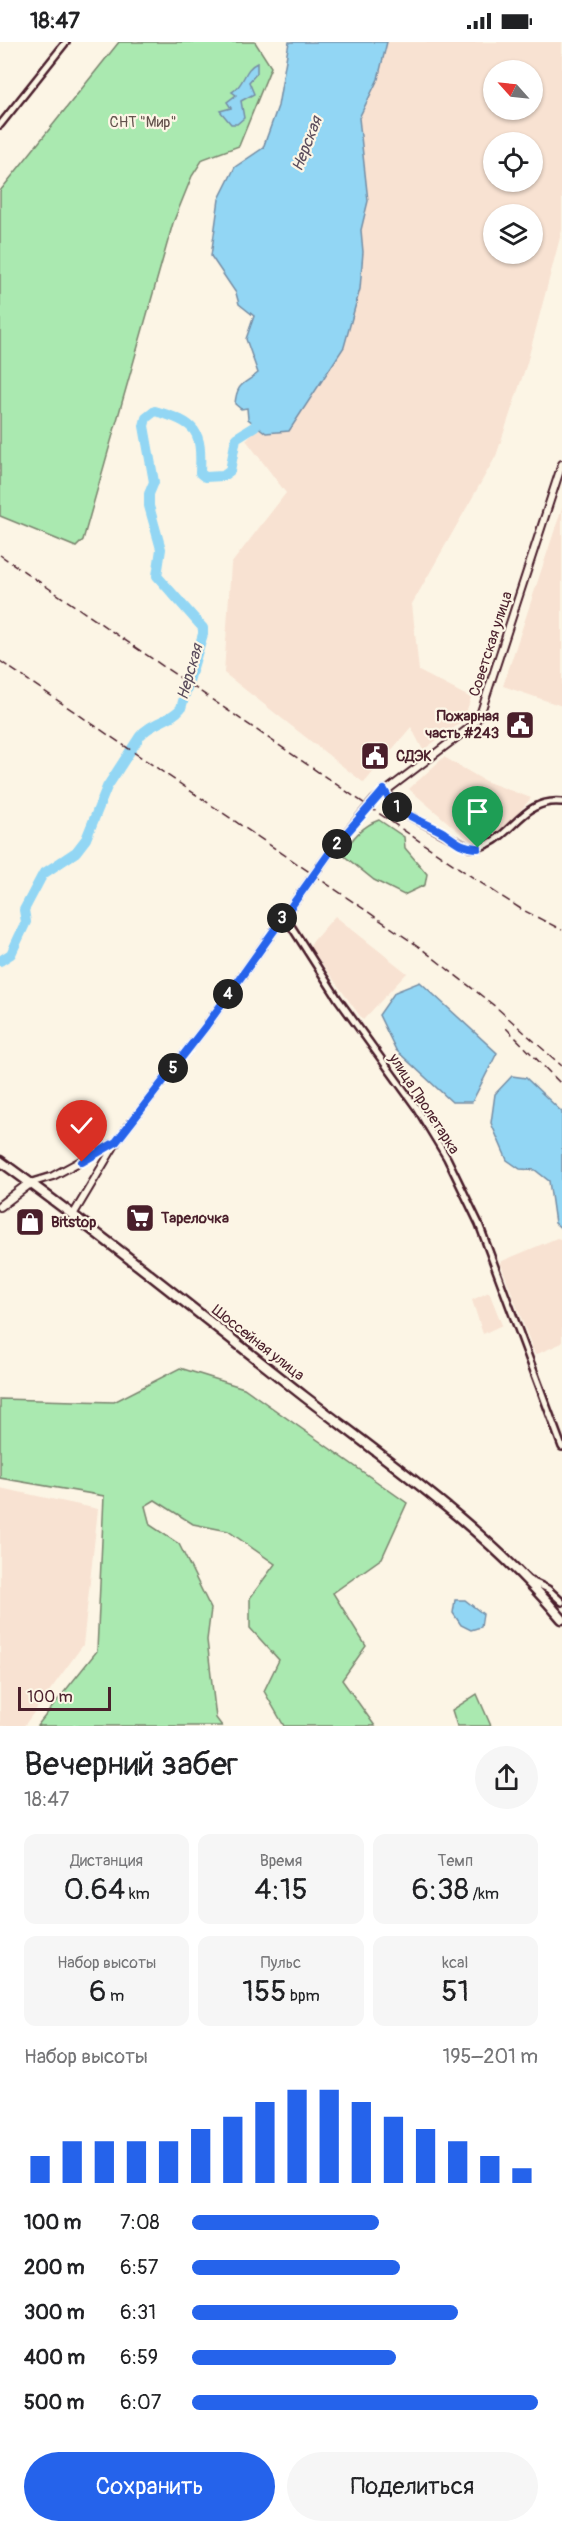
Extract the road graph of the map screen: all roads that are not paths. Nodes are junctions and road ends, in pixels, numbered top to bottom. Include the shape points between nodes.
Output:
1 (66, 42) edge
2 (0, 125) edge
3 (562, 464) edge
4 (560, 476) edge
5 (384, 790) junction
6 (562, 802) edge
7 (284, 915) junction
8 (116, 1142) junction
9 (0, 1161) edge
10 (30, 1183) junction
11 (0, 1206) edge
12 (73, 1215) junction
13 (562, 1447) edge
14 (526, 1579) junction
15 (562, 1602) edge
16 (562, 1619) edge

1 - 2 street
3 - 4 street, Советская улица
4 - 5 street, Советская улица via 480,715 458,739
5 - 6 street via 406,814 470,848 491,843 541,802
5 - 7 street, Советская улица via 330,852
7 - 8 street, Советская улица via 206,1026
7 - 13 street, улица Пролетарка via 447,1158 478,1224
8 - 10 street, Советская улица via 53,1176
8 - 12 street
9 - 10 highway, Шоссейная улица
10 - 11 main road
10 - 12 highway, Шоссейная улица
12 - 14 highway, Шоссейная улица via 449,1509
14 - 15 street via 548,1589
14 - 16 highway, Шоссейная улица

